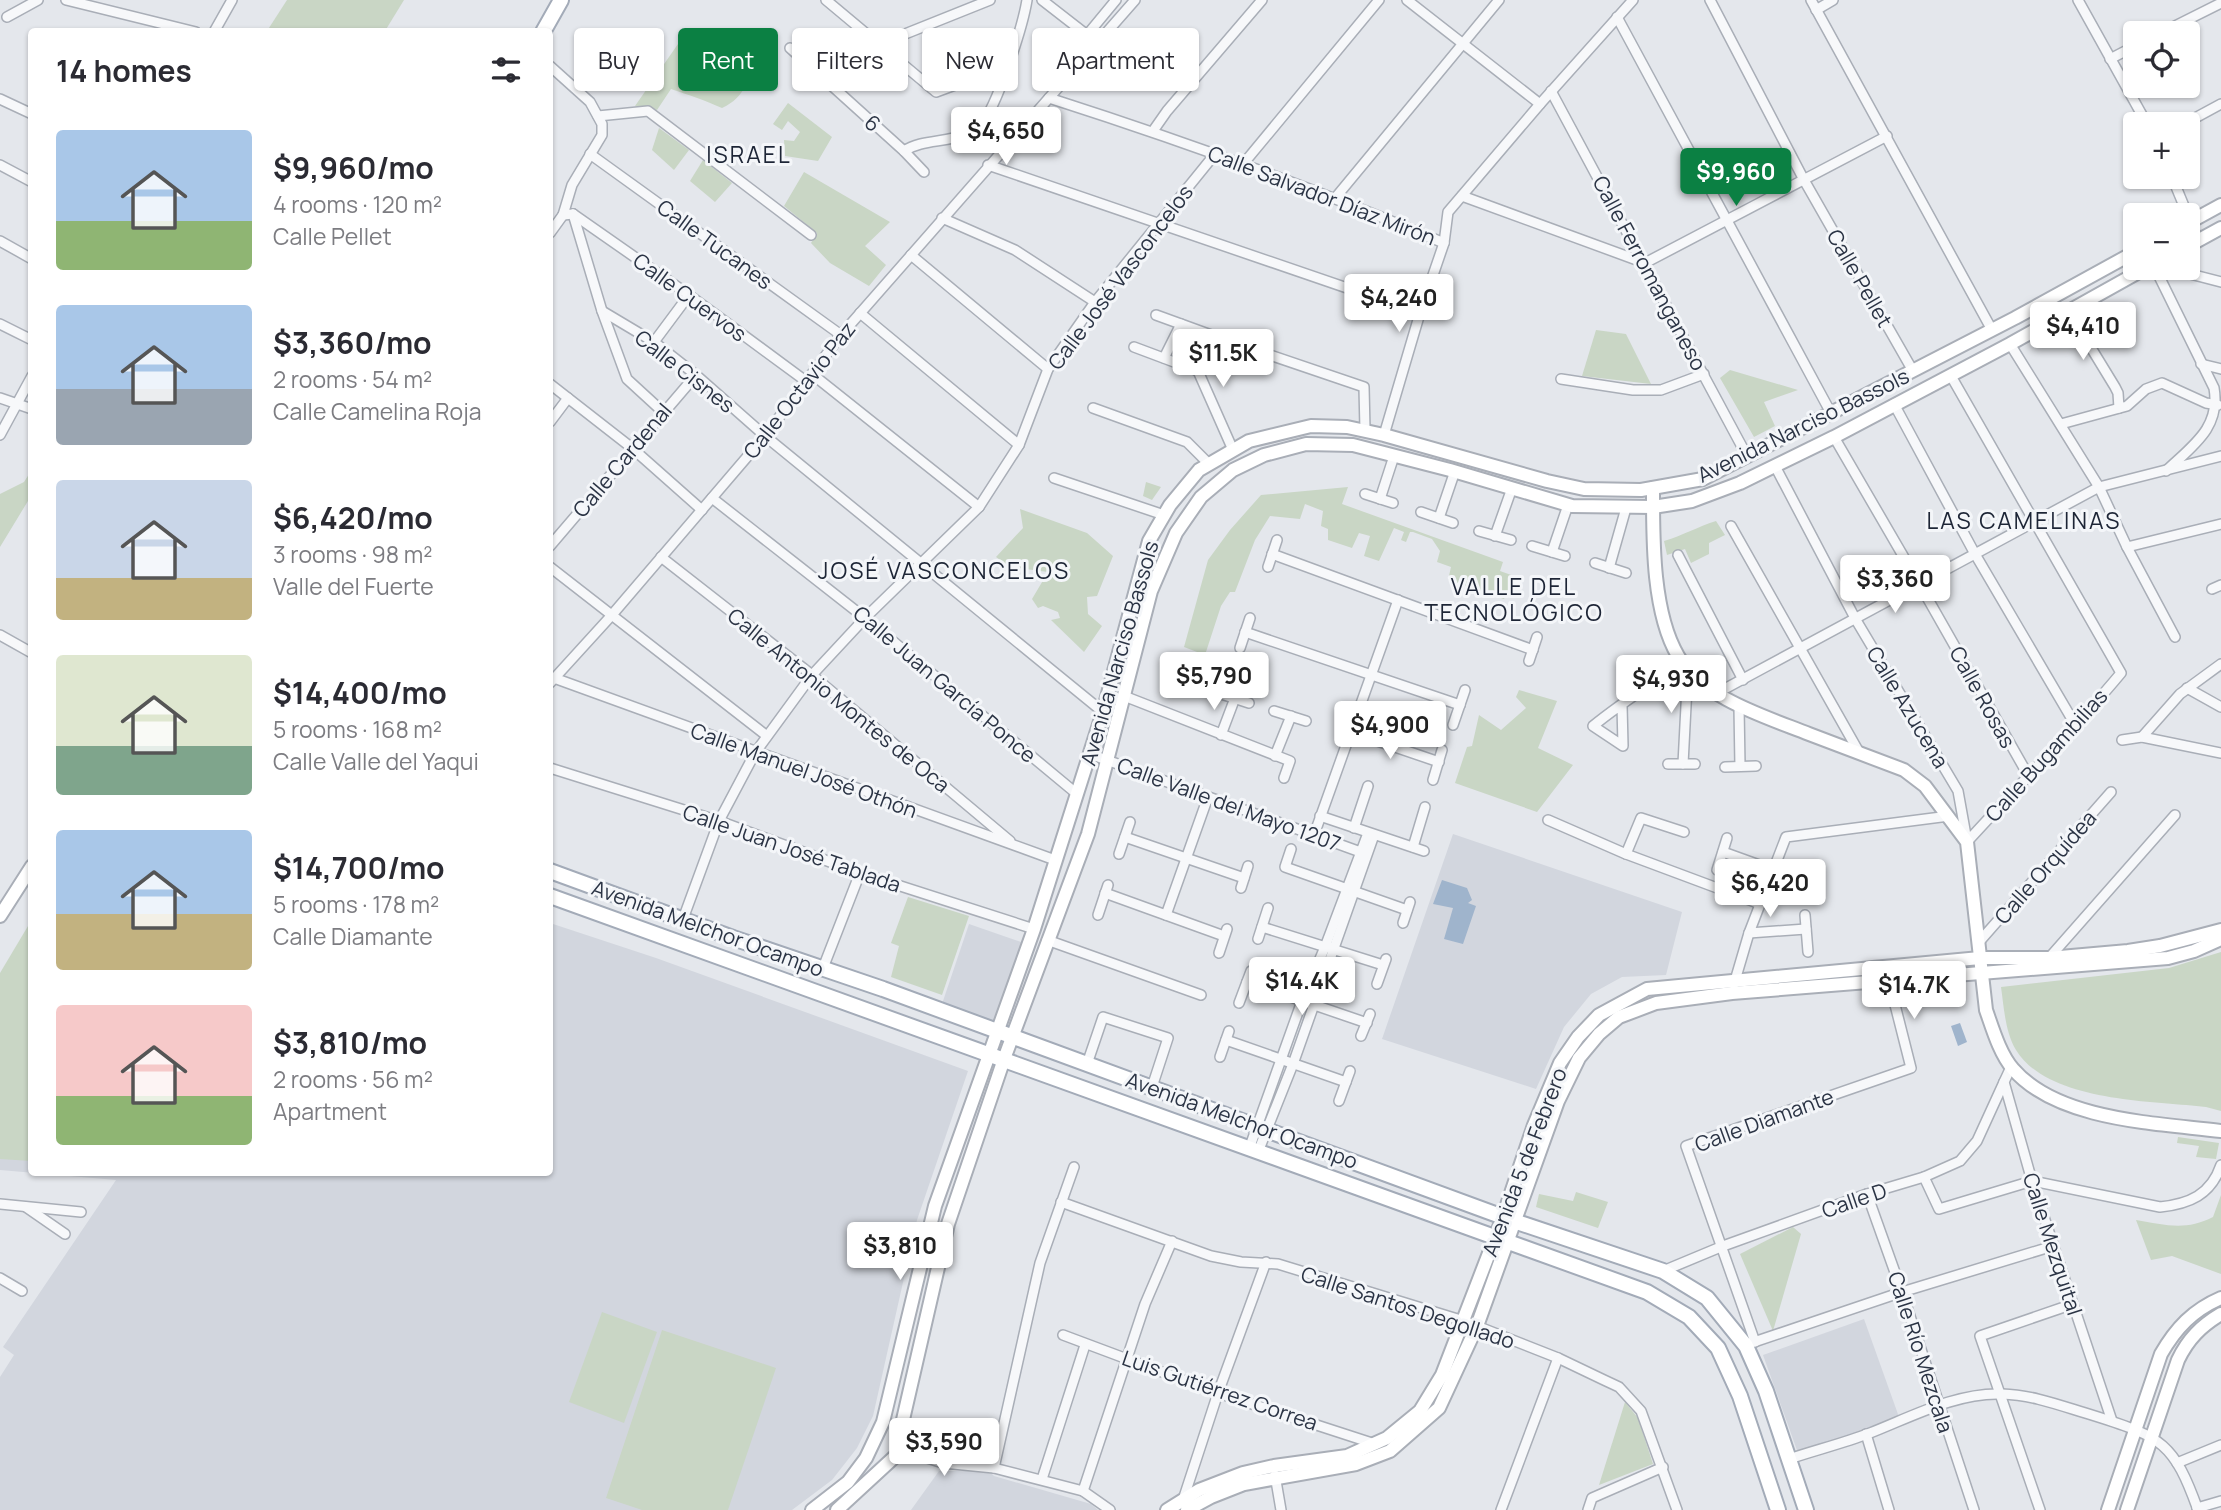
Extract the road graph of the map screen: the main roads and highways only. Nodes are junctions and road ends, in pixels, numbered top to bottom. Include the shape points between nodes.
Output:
1 (561, 0) edge
2 (545, 28) edge
3 (553, 872) edge
4 (553, 897) edge
5 (733, 938) junction
6 (725, 960) junction
7 (1778, 1510) edge
8 (1806, 1510) edge

1 - 2 main road
3 - 5 main road, Avenida Melchor Ocampo
4 - 6 main road, Avenida Melchor Ocampo
5 - 6 main road
5 - 8 main road, Avenida Melchor Ocampo via 1663,1271 1707,1298 1750,1344
6 - 7 main road, Avenida Melchor Ocampo via 1647,1292 1689,1317 1718,1348 1740,1396

